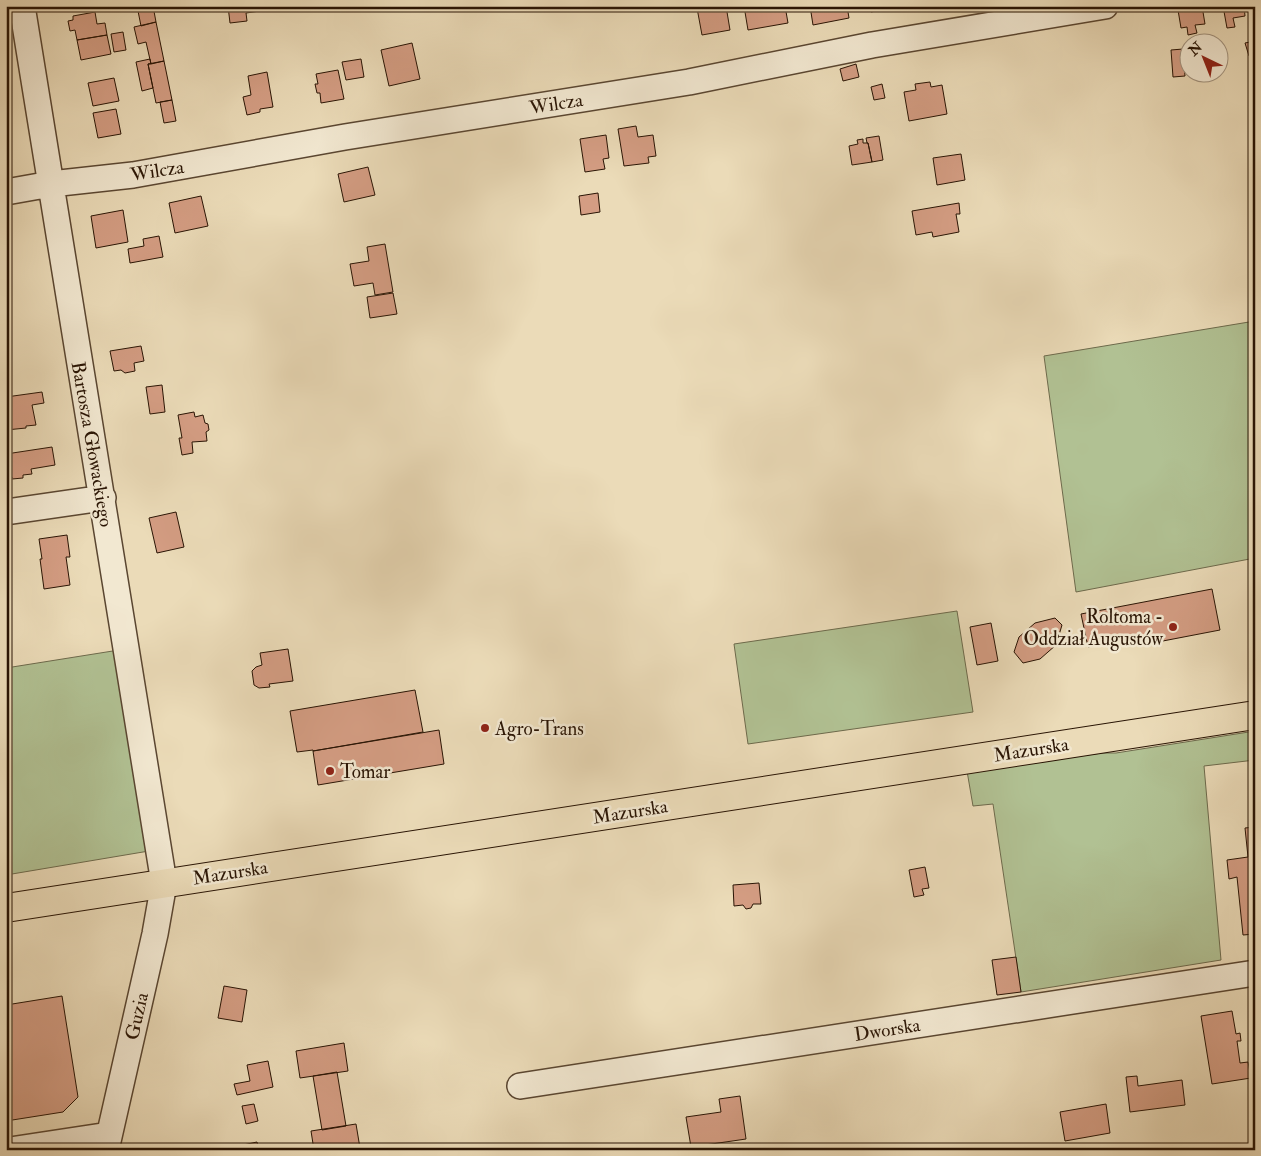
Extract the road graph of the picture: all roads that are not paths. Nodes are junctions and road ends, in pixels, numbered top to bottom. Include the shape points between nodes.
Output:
1 (22, 6) edge
2 (1105, 6) edge
3 (51, 184) junction
4 (6, 192) edge
5 (103, 498) junction
6 (6, 512) edge
7 (1255, 715) edge
8 (164, 882) junction
9 (6, 908) edge
10 (1255, 974) edge
11 (520, 1086) dead end
12 (107, 1142) edge
13 (10, 1150) edge

1 - 3 street, Bartosza Głowackiego
2 - 3 street, Wilcza via 872,45 689,82 345,137 139,174
3 - 4 street, Wilcza
3 - 5 street, Bartosza Głowackiego
5 - 6 street
5 - 8 street, Bartosza Głowackiego
7 - 8 main road, Mazurska
8 - 9 main road, Mazurska
8 - 12 street, Guzia
10 - 11 street, Dworska
12 - 13 street

